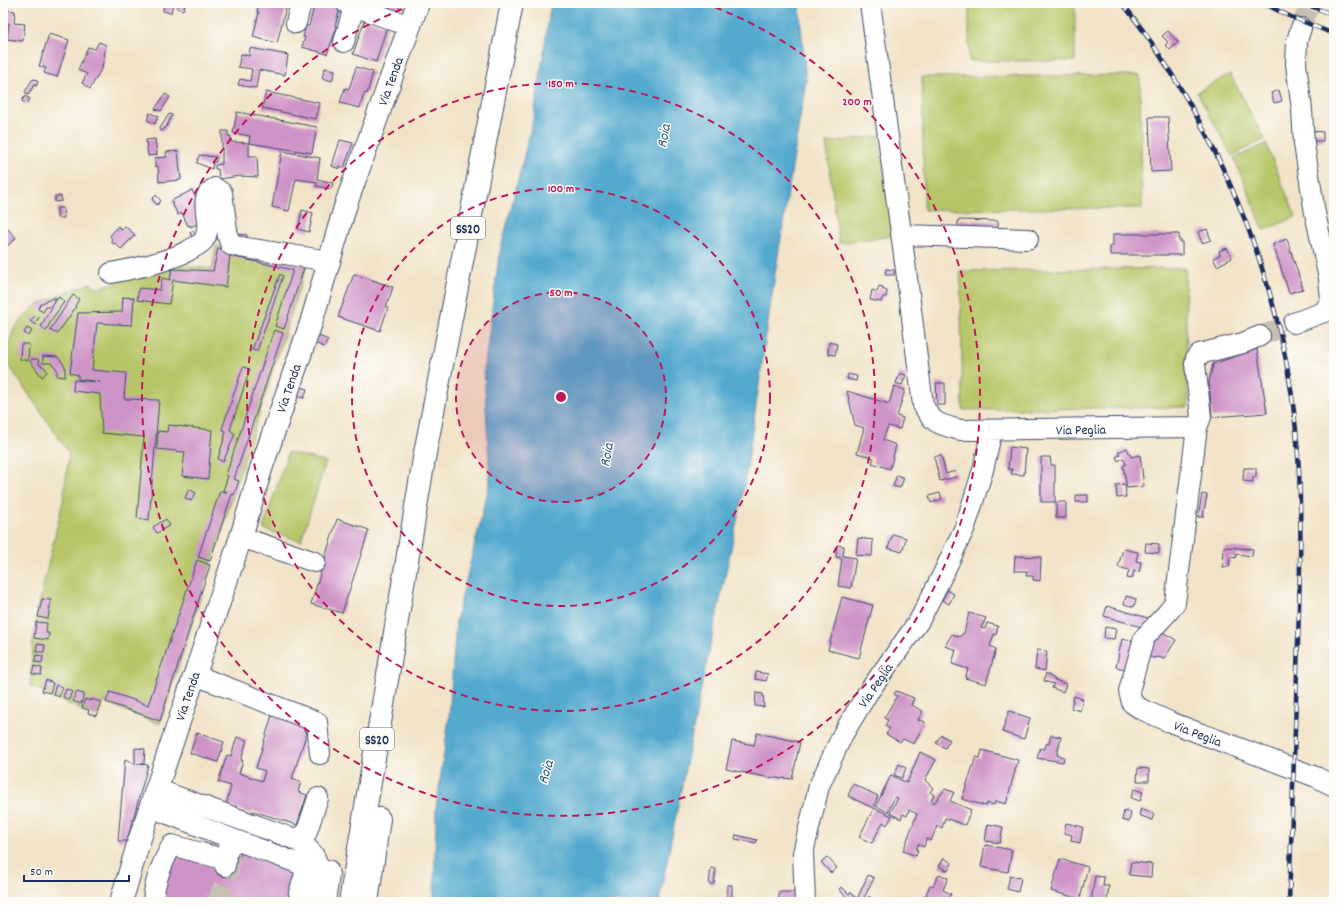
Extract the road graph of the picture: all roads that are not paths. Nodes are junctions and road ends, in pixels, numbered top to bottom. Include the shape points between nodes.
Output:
1 (301, 3) edge
2 (418, 3) edge
3 (512, 3) edge
4 (870, 3) edge
5 (351, 4) edge
6 (296, 23) dead end
7 (409, 26) junction
8 (1301, 28) tunnel mouth
9 (344, 42) dead end
10 (902, 235) junction
11 (1028, 239) dead end
12 (329, 260) junction
13 (111, 273) dead end
14 (1294, 323) tunnel mouth
15 (1260, 336) tunnel mouth
16 (1197, 427) junction
17 (992, 430) junction
18 (241, 537) junction
19 (315, 562) dead end
20 (399, 601) junction
21 (195, 675) junction
22 (320, 754) dead end
23 (1334, 786) edge
24 (154, 798) junction
25 (318, 798) dead end
26 (207, 838) tunnel mouth
27 (230, 838) junction
28 (301, 842) junction
29 (121, 902) edge
30 (152, 902) edge
31 (296, 902) edge
32 (309, 902) edge
33 (325, 902) edge
34 (335, 902) edge
35 (350, 902) edge
36 (367, 902) edge
37 (805, 902) edge

1 - 6 street
2 - 7 main road, Via Tenda
3 - 20 main road, SS20
4 - 10 street
5 - 7 street
5 - 9 street
7 - 12 main road, Via Tenda via 346,204
8 - 14 street via 1297,40 1296,64 1304,144 1331,300 1324,312
10 - 11 street
10 - 17 street via 923,405 931,419 942,425 960,430
12 - 13 street via 231,245 222,193 215,188 208,191 205,196 207,230 203,241 174,258
12 - 18 main road, Via Tenda via 312,323 261,469
15 - 16 street via 1243,344 1199,354 1196,358 1201,417
16 - 17 street, Via Peglia
16 - 23 street, Via Peglia via 1175,603 1144,638 1129,691 1132,703 1170,722
17 - 37 street, Via Peglia via 983,470 965,527 943,574 919,621 867,694 843,734 819,786 803,853
18 - 19 street
18 - 21 main road, Via Tenda
20 - 34 main road via 378,660
20 - 35 main road, SS20
20 - 36 main road via 399,677
21 - 22 street via 317,722
21 - 24 main road, Via Tenda
24 - 26 street
24 - 27 street
24 - 28 street
24 - 29 main road, Via Tenda
25 - 28 street
27 - 30 street via 226,863 172,845 162,863 153,890
27 - 31 street via 300,864 306,871
28 - 32 street via 317,859 318,873
28 - 33 street via 326,863 329,875

